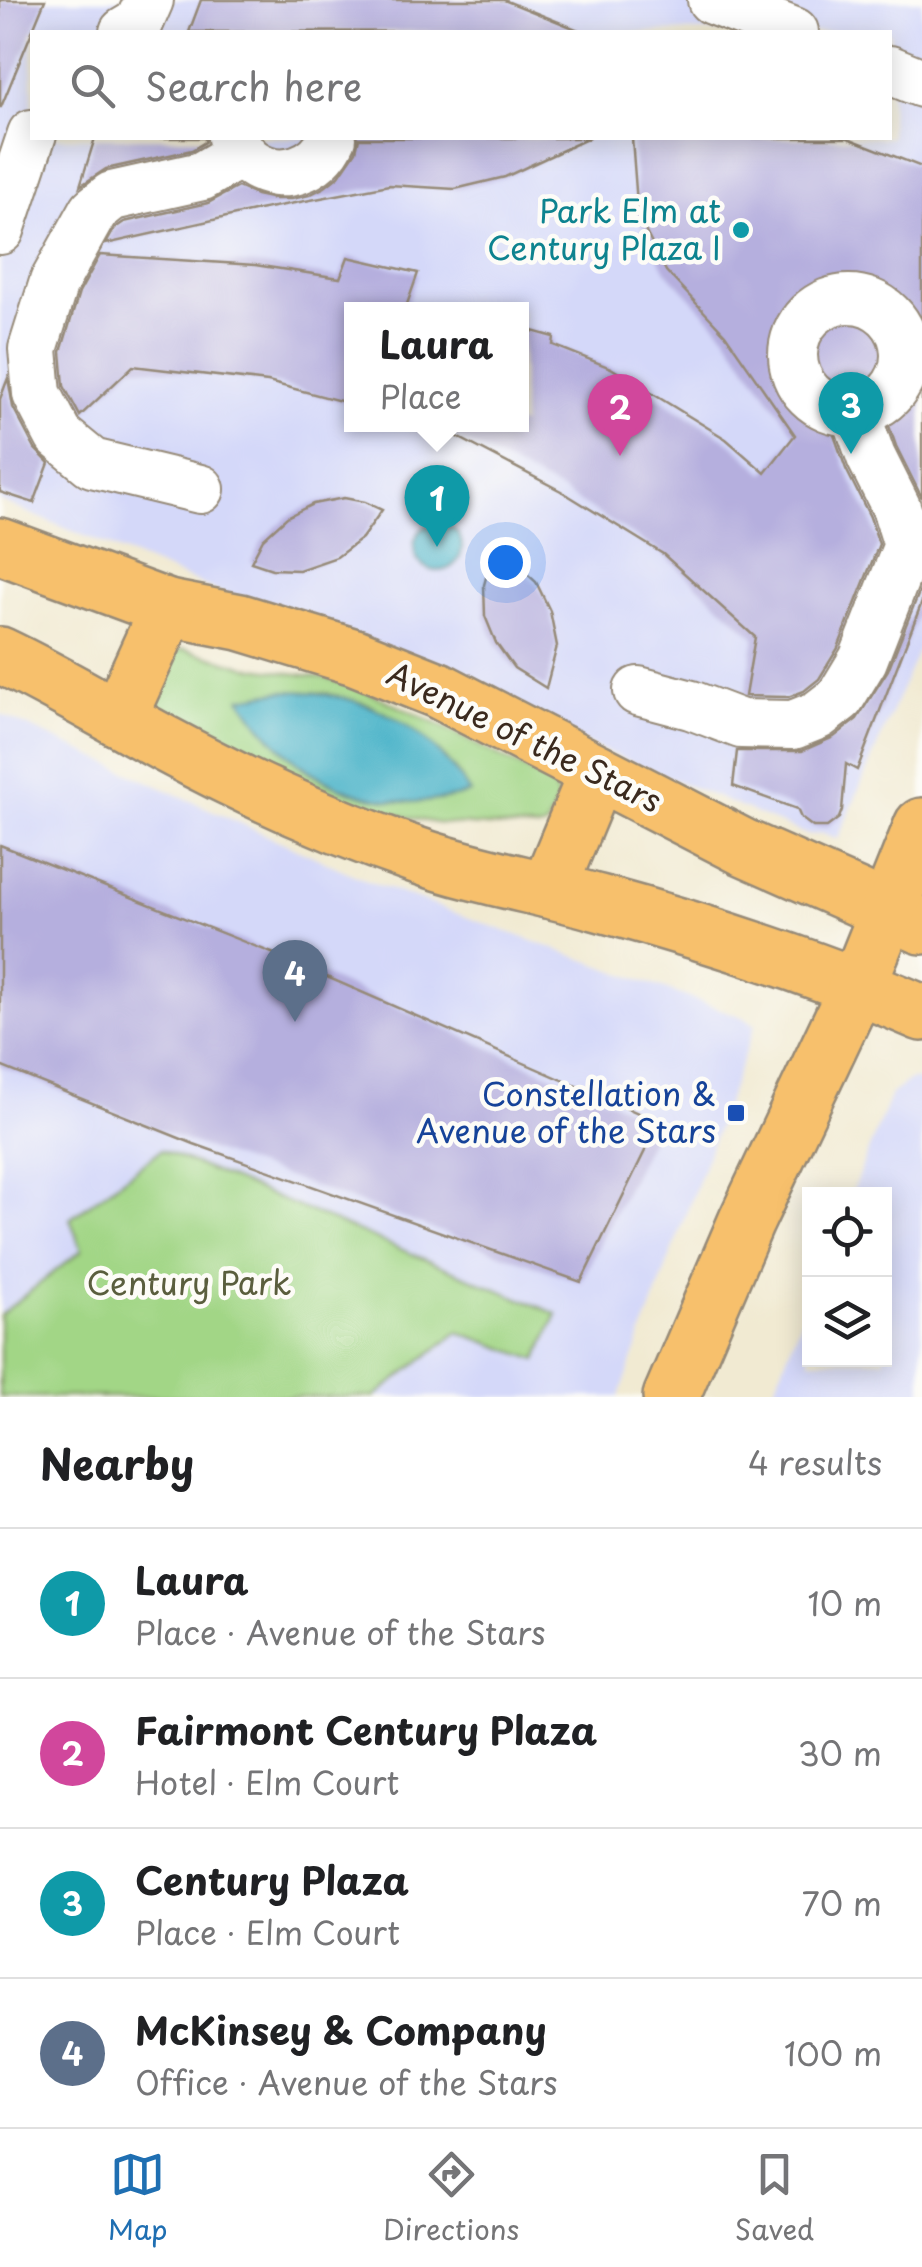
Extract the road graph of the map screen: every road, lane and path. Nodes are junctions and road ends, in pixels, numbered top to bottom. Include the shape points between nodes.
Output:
1 (149, 0) edge
2 (712, 0) edge
3 (784, 19) edge
4 (127, 30) edge
5 (892, 71) edge
6 (922, 83) edge
7 (30, 140) edge
8 (331, 140) edge
9 (236, 145) edge
10 (0, 230) edge
11 (855, 412) dead end
12 (200, 488) dead end
13 (0, 546) edge
14 (168, 608) junction
15 (0, 654) edge
16 (638, 691) dead end
17 (118, 718) junction
18 (597, 772) junction
19 (922, 826) edge
20 (548, 890) junction
21 (905, 919) edge
22 (858, 985) junction
23 (922, 1013) edge
24 (671, 1397) edge

1 - 4 street via 139,23
2 - 3 street
5 - 6 street
7 - 10 street
8 - 9 street via 320,158 288,172 254,164
9 - 12 street via 202,176 112,196 94,210 54,282 33,349 37,394 59,436 92,463
11 - 16 street via 908,546 863,660 840,698 793,725 740,724
13 - 14 main road, Avenue of the Stars
14 - 17 main road
14 - 18 main road, Avenue of the Stars via 356,658 438,690
15 - 17 main road
17 - 20 main road via 340,827 443,864
18 - 20 main road
18 - 21 main road, Avenue of the Stars
19 - 21 main road
20 - 22 main road
21 - 22 main road
22 - 23 main road
22 - 24 main road

